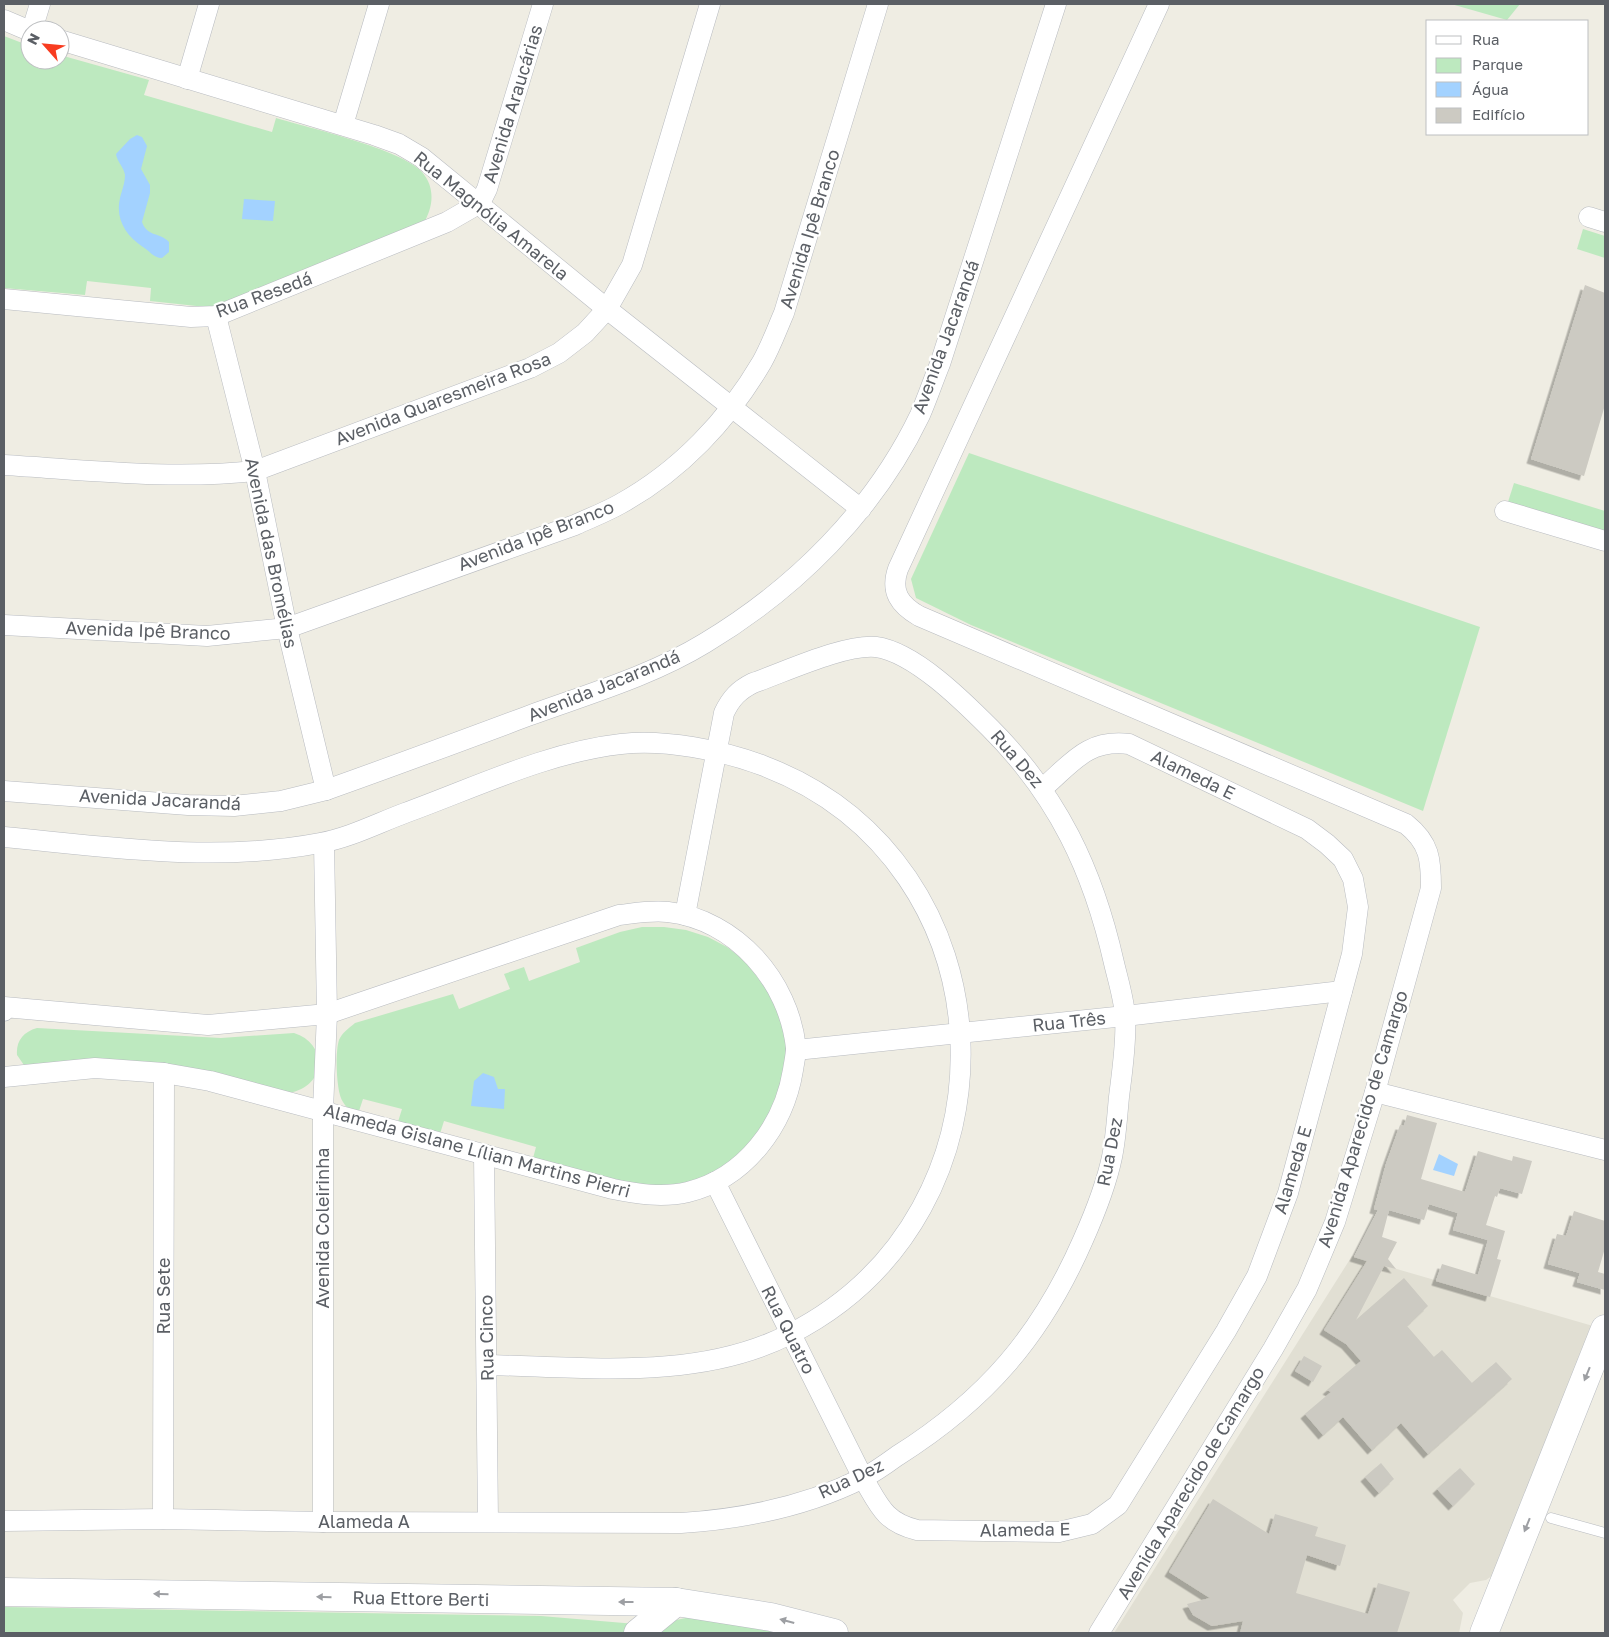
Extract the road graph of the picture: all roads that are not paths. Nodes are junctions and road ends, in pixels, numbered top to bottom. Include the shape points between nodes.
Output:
1 (40, 4) edge
2 (209, 4) edge
3 (378, 4) edge
4 (543, 4) edge
5 (710, 4) edge
6 (878, 4) edge
7 (1056, 4) edge
8 (1159, 4) edge
9 (4, 20) edge
10 (34, 20) edge
11 (20, 26) edge
12 (70, 43) edge
13 (187, 78) junction
14 (343, 125) junction
15 (480, 202) junction
16 (4, 299) edge
17 (607, 309) junction
18 (216, 316) junction
19 (732, 407) junction
20 (4, 465) edge
21 (255, 471) junction
22 (861, 509) junction
23 (1505, 511) dead end
24 (1605, 541) edge
25 (4, 625) edge
26 (287, 628) junction
27 (716, 752) junction
28 (1043, 788) junction
29 (326, 790) junction
30 (4, 791) edge
31 (4, 837) edge
32 (324, 843) junction
33 (684, 915) junction
34 (1342, 991) junction
35 (4, 1009) edge
36 (327, 1014) junction
37 (1125, 1016) junction
38 (961, 1033) junction
39 (796, 1050) junction
40 (164, 1073) junction
41 (4, 1077) edge
42 (1375, 1092) junction
43 (324, 1110) junction
44 (1605, 1150) edge
45 (484, 1154) junction
46 (715, 1182) junction
47 (1605, 1328) edge
48 (790, 1335) junction
49 (487, 1366) junction
50 (1605, 1379) edge
51 (863, 1478) junction
52 (1551, 1518) junction
53 (163, 1519) junction
54 (724, 1520) joint
55 (4, 1521) edge
56 (323, 1522) junction
57 (488, 1522) junction
58 (1605, 1533) edge
59 (4, 1592) edge
60 (676, 1602) junction
61 (638, 1633) edge
62 (834, 1633) edge
63 (1099, 1633) edge
64 (1484, 1633) edge
65 (1505, 1633) edge

1 - 10 street
2 - 13 street
3 - 14 street
4 - 15 street, Avenida Araucárias via 493,176
5 - 17 street, Avenida Quaresmeira Rosa via 637,249 621,288
6 - 19 street, Avenida Ipê Branco via 784,313 763,360
7 - 22 street, Avenida Jacarandá via 940,364 920,416
8 - 42 street, Avenida Aparecido de Camargo via 898,569 895,586 905,608 919,616 1406,824 1427,848 1431,888
9 - 11 street
12 - 13 street, Rua Magnólia Amarela
13 - 14 street, Rua Magnólia Amarela
14 - 15 street, Rua Magnólia Amarela via 399,144 422,157
15 - 17 street, Rua Magnólia Amarela
15 - 18 street, Rua Resedá via 447,222
16 - 18 street, Rua Resedá
17 - 19 street, Rua Magnólia Amarela
17 - 21 street, Avenida Quaresmeira Rosa via 585,333 559,353 530,368
18 - 21 street, Avenida das Bromélias
19 - 22 street, Rua Magnólia Amarela
19 - 26 street, Avenida Ipê Branco via 700,444 662,476 620,504 575,525
20 - 21 street, Avenida Quaresmeira Rosa via 168,475
21 - 26 street, Avenida das Bromélias
22 - 29 street, Avenida Jacarandá via 815,560 761,606 704,644 643,674
23 - 24 street
25 - 26 street, Avenida Ipê Branco via 207,636
26 - 29 street, Avenida das Bromélias
27 - 28 street, Rua Dez via 724,713 730,700 741,690 851,648 875,647 907,658 958,696
27 - 32 street via 626,743 582,750
27 - 33 street, Rua Dez
27 - 38 street via 764,766 809,788 850,816 885,851 915,891 938,936 954,984
28 - 34 street, Alameda E via 1090,748 1113,742 1129,744 1308,830 1342,860 1353,879 1358,907 1352,954
28 - 37 street, Rua Dez via 1072,840 1093,889 1109,941
29 - 30 street, Avenida Jacarandá via 281,801 234,806
31 - 32 street via 179,853 244,852
32 - 36 street, Avenida Coleirinha
33 - 36 street, Alameda Gislane Lílian Martins Pierri via 643,911 619,915
33 - 39 street, Alameda Gislane Lílian Martins Pierri via 710,923 751,952 782,999
34 - 37 street, Rua Três
34 - 51 street, Alameda E via 1288,1193 1257,1276 1118,1505 1092,1524 1059,1532 917,1530 903,1527 890,1519
35 - 36 street, Alameda Gislane Lílian Martins Pierri via 208,1025
36 - 43 street, Avenida Coleirinha
37 - 38 street, Rua Três
37 - 51 street, Rua Dez via 1112,1157 1098,1207 1068,1273 1039,1324 1010,1363 980,1394 924,1440
38 - 39 street, Rua Três
38 - 48 street via 961,1079 954,1124 941,1168 921,1210 896,1248 865,1282 829,1311
39 - 46 street, Alameda Gislane Lílian Martins Pierri via 790,1089 780,1117 739,1166
40 - 41 street, Alameda Gislane Lílian Martins Pierri via 96,1068
40 - 43 street, Alameda Gislane Lílian Martins Pierri via 210,1081
40 - 53 street, Rua Sete
42 - 44 street
42 - 63 street, Avenida Aparecido de Camargo via 1335,1222 1307,1289
43 - 45 street, Alameda Gislane Lílian Martins Pierri
43 - 56 street, Avenida Coleirinha
45 - 46 street, Alameda Gislane Lílian Martins Pierri via 637,1194 688,1192
45 - 49 street, Rua Cinco
46 - 48 street, Rua Quatro
47 -> 64 street
48 - 49 street via 748,1352 704,1363 660,1368
48 - 51 street, Rua Quatro
49 - 57 street, Rua Cinco
50 - 52 street
51 - 54 street, Rua Dez via 800,1503
52 - 58 lane
52 - 65 street
53 - 55 street, Alameda A
53 - 56 street, Alameda A
54 - 57 street, Alameda A via 681,1523
56 - 57 street, Alameda A
60 -> 59 street, Rua Ettore Berti
60 - 61 street
62 -> 60 street, Rua Ettore Berti via 771,1617

